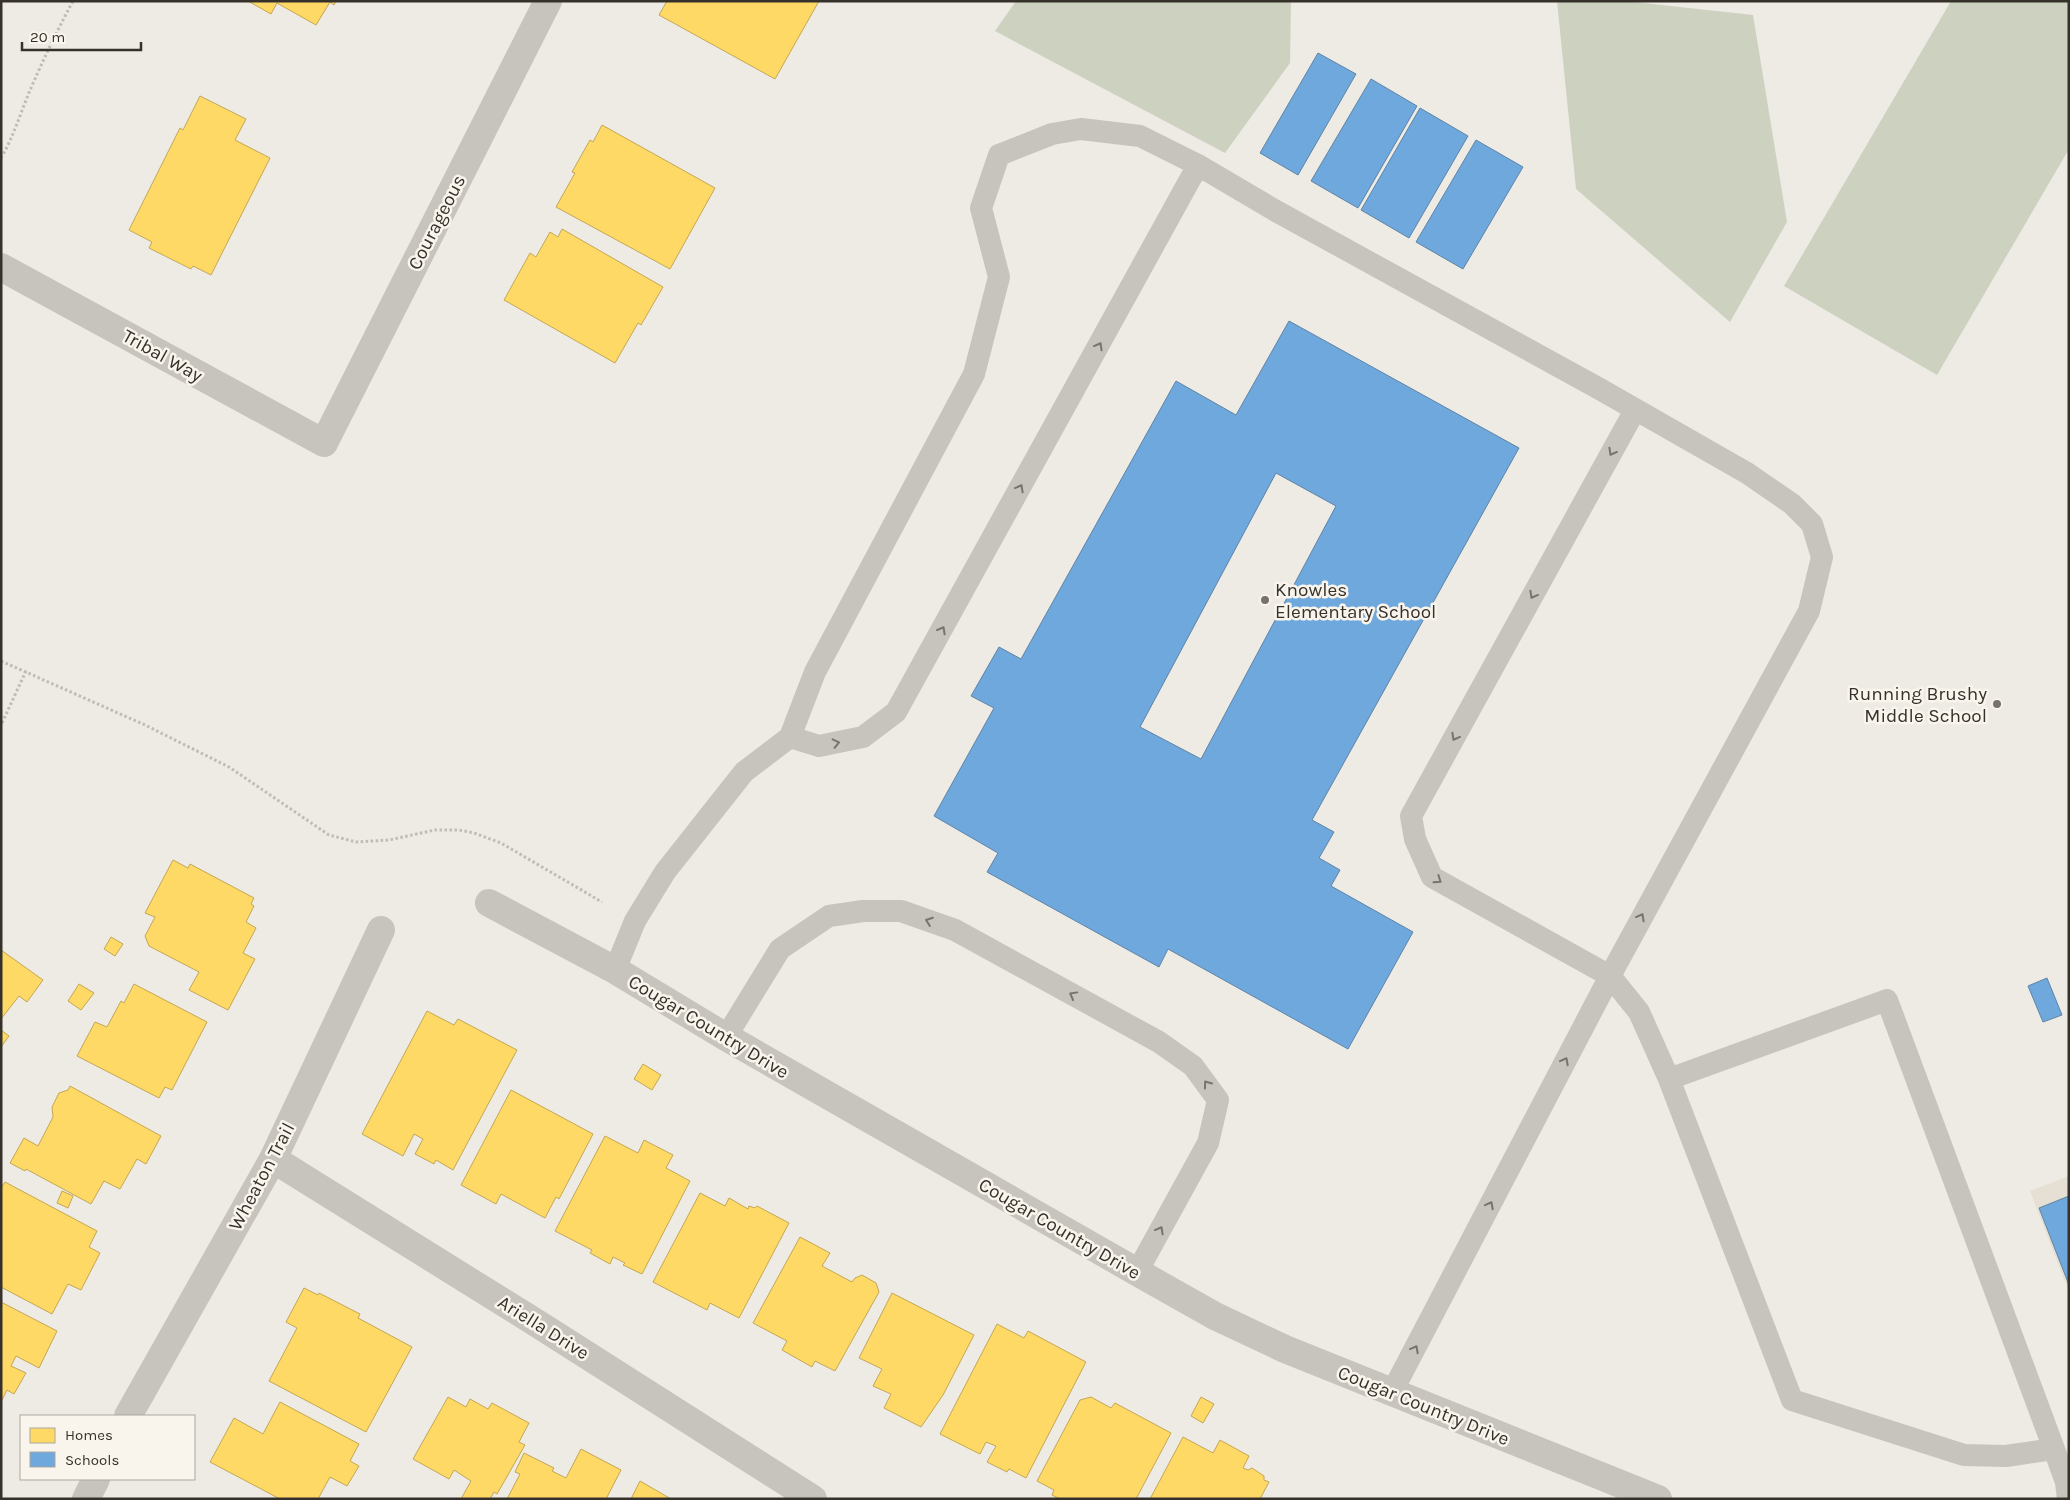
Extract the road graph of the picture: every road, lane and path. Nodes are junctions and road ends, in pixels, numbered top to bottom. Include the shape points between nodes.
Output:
1 (73, 1) edge
2 (548, 1) edge
3 (1, 158) edge
4 (1198, 165) junction
5 (1, 267) edge
6 (1635, 410) junction
7 (324, 443) joint
8 (1, 661) edge
9 (26, 671) junction
10 (2, 723) edge
11 (790, 737) junction
12 (602, 902) dead end
13 (489, 903) dead end
14 (381, 930) dead end
15 (615, 970) junction
16 (1610, 976) junction
17 (726, 1037) junction
18 (1669, 1078) junction
19 (273, 1159) junction
20 (1137, 1272) junction
21 (1392, 1392) junction
22 (129, 1415) edge
23 (2054, 1449) junction
24 (96, 1480) edge
25 (86, 1499) edge
26 (813, 1499) edge
27 (1658, 1499) edge
28 (2068, 1499) edge

1 - 3 path via 54,36
2 - 7 street, Courageous
4 - 6 lane
11 -> 4 lane via 819,746 863,737 896,712
4 - 11 lane via 1140,136 1081,129 1052,134 999,155 981,208 999,277 974,374 814,672
5 - 7 street, Tribal Way
16 -> 6 lane via 1809,611 1822,557 1812,524 1792,504 1748,473
6 -> 16 lane via 1411,816 1414,839 1432,877
8 - 9 path
9 - 10 path
9 - 12 path via 229,767 329,835 356,842 389,840 434,830 474,833 501,843
11 - 15 lane via 744,772 665,872 635,921
13 - 15 street, Cougar Country Drive
14 - 19 street, Wheaton Trail
15 - 17 street, Cougar Country Drive
16 - 18 lane via 1639,1012
21 -> 16 lane
17 - 20 street, Cougar Country Drive
20 -> 17 lane via 1208,1143 1218,1100 1193,1066 1159,1042 955,930 901,911 863,911 829,916 780,950
18 - 23 lane via 1792,1400 1964,1455 2006,1456
18 - 23 lane via 1887,1000
19 - 22 street, Wheaton Trail
19 - 26 street, Ariella Drive
20 - 21 street, Cougar Country Drive via 1216,1316 1285,1349
21 - 27 street, Cougar Country Drive
23 - 28 lane via 2066,1482
24 - 25 street

